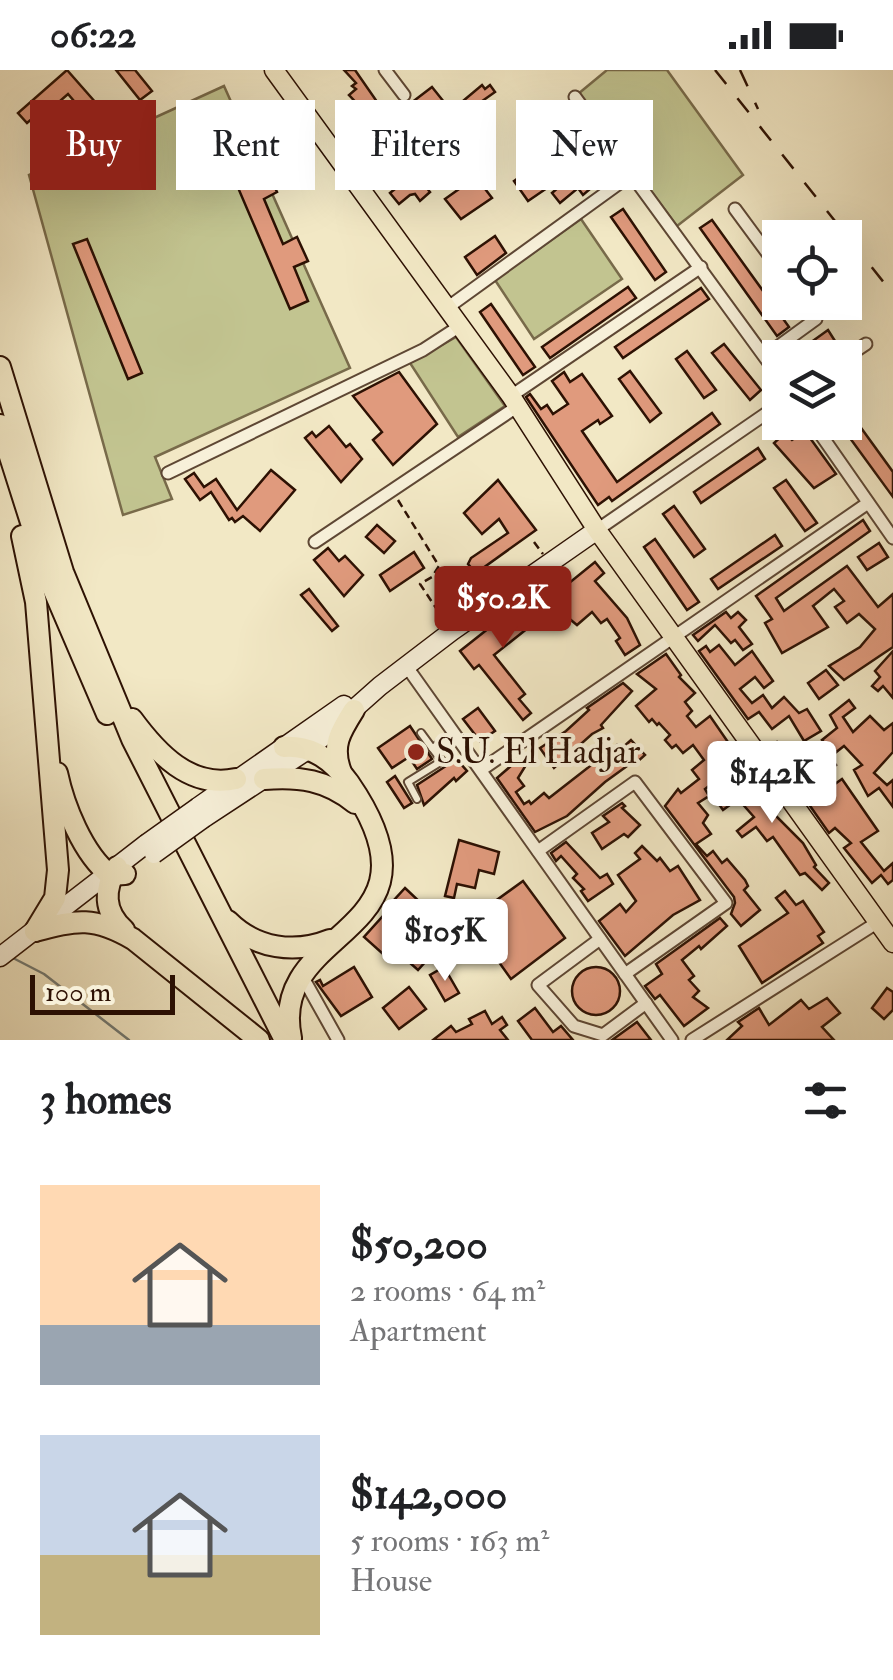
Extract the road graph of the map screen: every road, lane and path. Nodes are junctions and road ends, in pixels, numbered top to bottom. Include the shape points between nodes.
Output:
1 (274, 70) edge
2 (385, 70) edge
3 (404, 96) dead end
4 (575, 97) dead end
5 (577, 100) edge
6 (610, 190) edge
7 (644, 190) edge
8 (735, 209) dead end
9 (762, 246) edge
10 (701, 267) junction
11 (447, 308) junction
12 (815, 320) edge
13 (460, 326) junction
14 (786, 340) edge
15 (866, 344) dead end
16 (862, 347) edge
17 (762, 353) edge
18 (0, 367) edge
19 (514, 401) junction
20 (762, 416) edge
21 (0, 425) edge
22 (824, 440) edge
23 (0, 445) edge
24 (168, 473) dead end
25 (391, 491) junction
26 (868, 503) junction
27 (597, 530) junction
28 (893, 538) edge
29 (315, 542) dead end
30 (452, 631) junction
31 (673, 635) junction
32 (406, 667) junction
33 (380, 686) junction
34 (114, 697) junction
35 (354, 710) junction
36 (47, 722) junction
37 (421, 732) dead end
38 (456, 735) junction
39 (284, 746) junction
40 (432, 748) junction
41 (309, 749) junction
42 (481, 770) junction
43 (342, 773) junction
44 (264, 778) junction
45 (236, 780) junction
46 (417, 799) dead end
47 (364, 810) junction
48 (201, 812) junction
49 (538, 851) junction
50 (114, 875) junction
51 (219, 912) junction
52 (887, 932) edge
53 (32, 933) junction
54 (342, 936) junction
55 (600, 938) junction
56 (134, 939) junction
57 (0, 957) edge
58 (301, 974) junction
59 (625, 974) junction
60 (646, 1002) junction
61 (259, 1040) edge
62 (274, 1040) edge
63 (288, 1040) edge
64 (338, 1040) edge
65 (672, 1040) edge
66 (692, 1040) edge

1 - 11 main road
2 - 3 street
4 - 5 street
6 - 11 street
7 - 10 street
8 - 9 street
10 - 17 street
10 - 19 street
11 - 13 main road
12 - 14 street
13 - 19 main road
13 - 24 street
15 - 16 street
18 - 34 highway via 63,572
19 - 25 street
19 - 27 main road
20 - 27 street
21 - 62 highway via 49,579 103,706
22 - 26 street
23 - 36 highway via 30,568
25 - 29 street
25 - 30 path via 439,566 420,584
26 - 28 street
26 - 31 street
27 - 30 main road
27 - 31 main road
30 - 32 main road
31 - 42 street
31 - 52 main road
32 - 33 main road
32 - 38 street
33 - 35 main road
33 - 39 main road
34 - 45 highway via 146,739 182,770
34 - 51 highway
35 - 41 main road
35 - 43 highway via 336,743
36 - 50 highway via 62,794 90,849
36 - 53 highway via 58,877 52,906
37 - 40 lane
38 - 40 lane
38 - 42 street
39 - 41 highway
39 - 45 main road
40 - 46 lane via 442,761 408,782
41 - 43 highway
41 - 44 main road
42 - 49 street
43 - 47 highway
44 - 47 highway via 316,781
44 - 48 main road
45 - 48 main road
47 - 54 highway via 379,842 380,878 367,911
48 - 50 main road, bridge
49 - 55 street
49 - 59 street via 635,782 726,903
50 - 53 main road
50 - 56 highway via 112,916
51 - 54 highway via 254,940 280,947 299,950
51 - 63 highway
52 - 66 street
53 - 56 highway via 88,921
53 - 57 main road
54 - 58 highway
55 - 59 street
55 - 60 street via 538,985 574,1026 603,1035
56 - 61 highway
58 - 63 highway via 289,1004
58 - 64 street
59 - 60 street
60 - 65 street

